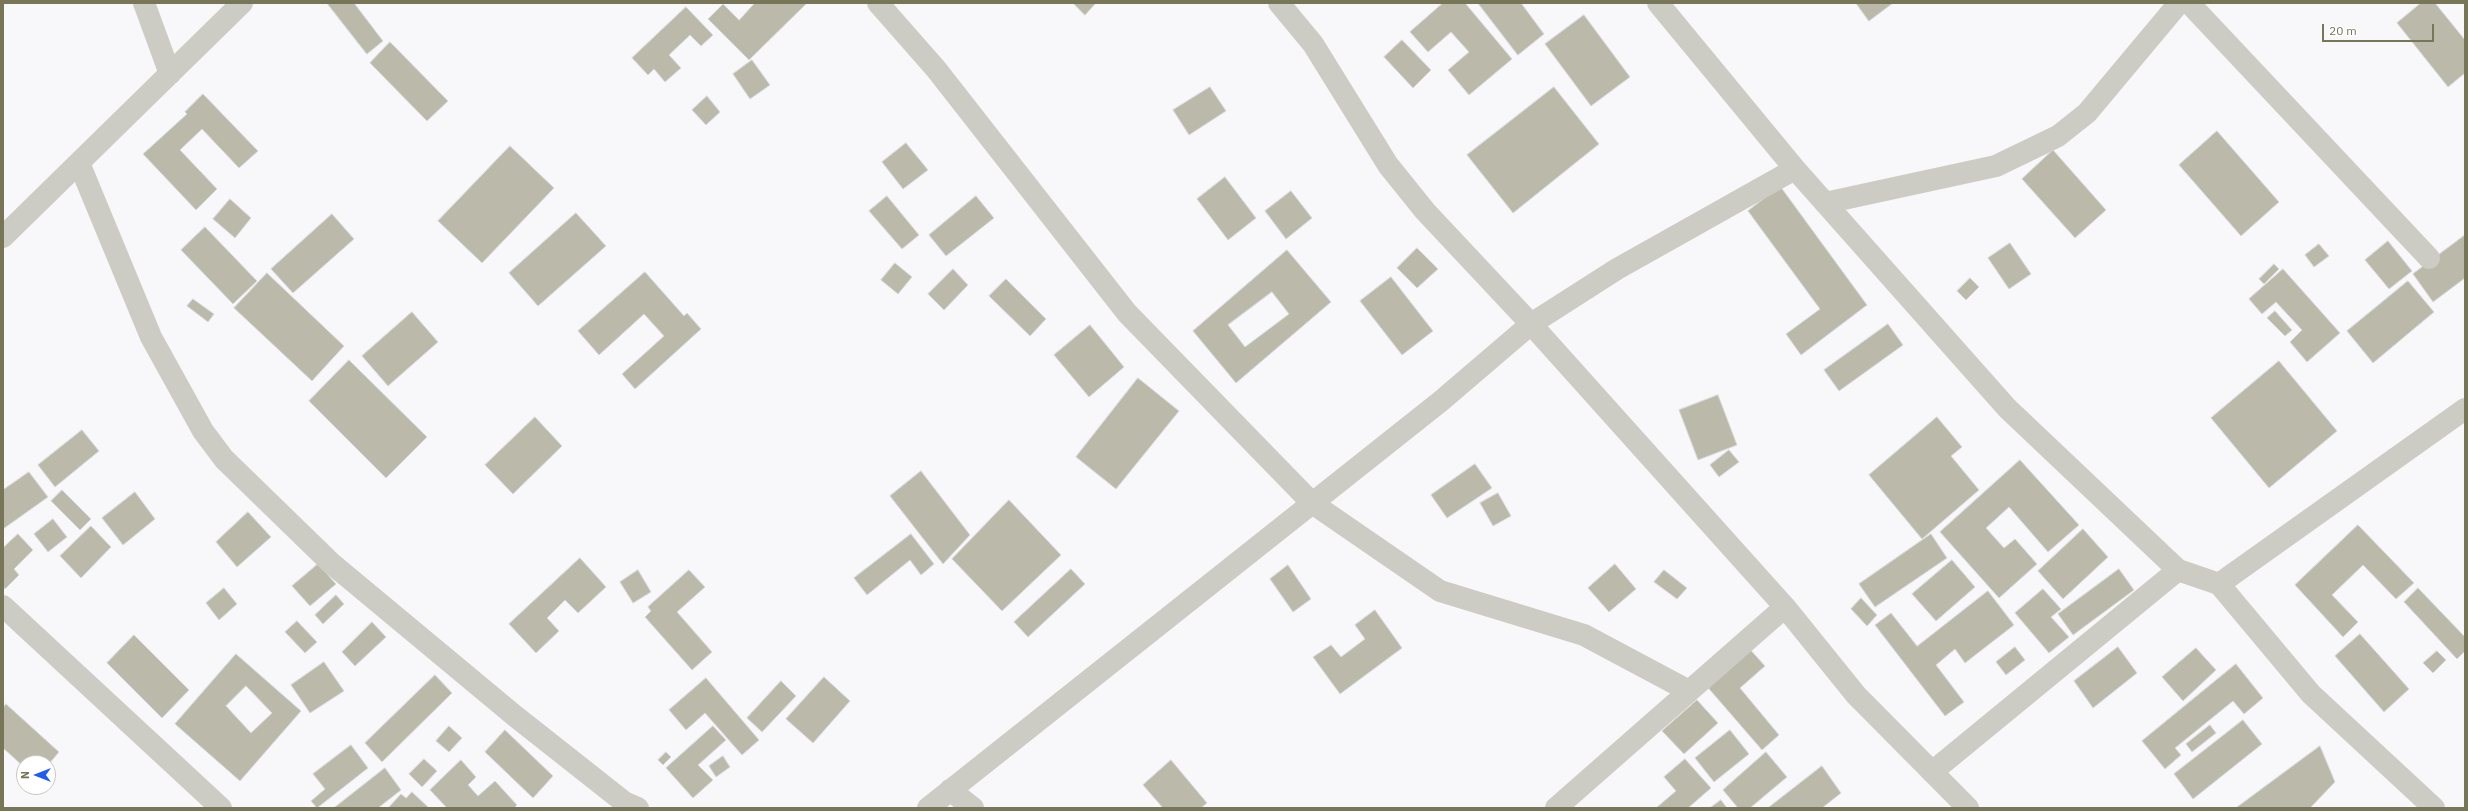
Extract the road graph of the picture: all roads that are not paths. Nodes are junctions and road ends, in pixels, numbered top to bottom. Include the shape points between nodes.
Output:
1 (144, 3) edge
2 (242, 3) edge
3 (878, 3) edge
4 (1279, 3) edge
5 (1658, 3) edge
6 (2179, 3) edge
7 (2188, 3) edge
8 (170, 74) junction
9 (79, 163) junction
10 (1795, 169) junction
11 (1825, 203) junction
12 (3, 237) edge
13 (2429, 258) dead end
14 (1531, 324) junction
15 (2465, 409) edge
16 (1312, 503) junction
17 (2178, 570) junction
18 (2219, 584) junction
19 (3, 606) edge
20 (1785, 607) junction
21 (1689, 691) junction
22 (1932, 772) junction
23 (950, 790) junction
24 (629, 806) edge
25 (221, 808) edge
26 (928, 808) edge
27 (973, 808) edge
28 (1556, 808) edge
29 (1968, 808) edge
30 (2434, 808) edge

1 - 8 street
2 - 8 street
3 - 16 street via 936,70 1127,313
4 - 14 street via 1313,44 1393,170 1425,211
5 - 10 street
6 - 11 street via 2087,113 2058,136 1996,166
7 - 13 street
8 - 9 street
9 - 12 street
9 - 24 street via 151,337 202,431 224,459 331,563 515,716
10 - 11 street
10 - 14 street via 1617,269
11 - 17 street via 2007,408
14 - 16 street via 1441,401
14 - 20 street
15 - 18 street
16 - 21 street via 1440,591 1584,635
16 - 23 street
17 - 18 street
17 - 22 street
18 - 30 street via 2311,694
19 - 25 street
20 - 21 street
20 - 22 street via 1856,694
21 - 28 street
22 - 29 street
23 - 26 street
23 - 27 street

